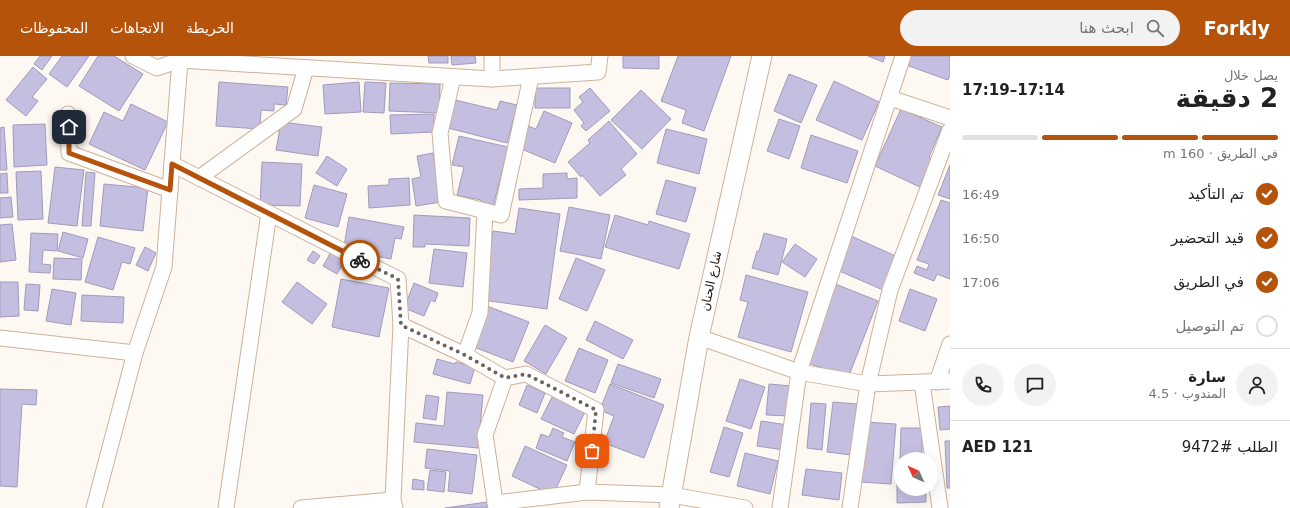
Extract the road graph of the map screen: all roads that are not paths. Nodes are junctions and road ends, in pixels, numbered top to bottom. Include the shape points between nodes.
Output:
1 (133, 56) edge
2 (492, 56) edge
3 (600, 56) edge
4 (762, 56) edge
5 (903, 56) edge
6 (180, 60) junction
7 (157, 62) edge
8 (306, 68) junction
9 (453, 77) junction
10 (530, 77) junction
11 (492, 79) junction
12 (890, 98) junction
13 (68, 114) dead end
14 (950, 118) edge
15 (950, 130) edge
16 (172, 164) junction
17 (199, 178) junction
18 (170, 190) junction
19 (485, 211) junction
20 (269, 213) junction
21 (401, 325) junction
22 (699, 337) junction
23 (0, 338) edge
24 (950, 344) edge
25 (135, 353) junction
26 (465, 355) junction
27 (799, 372) junction
28 (505, 378) junction
29 (936, 382) edge
30 (868, 384) junction
31 (587, 492) junction
32 (671, 501) edge
33 (394, 504) edge
34 (496, 506) edge
35 (94, 508) edge
36 (226, 508) edge
37 (301, 508) edge
38 (745, 508) edge
39 (780, 508) edge
40 (850, 508) edge
41 (940, 508) edge

1 - 7 street
2 - 11 street
3 - 10 street via 598,72
4 - 22 main road, شارع الحنان
5 - 12 street
6 - 7 street
6 - 8 street
6 - 16 street
8 - 9 street
8 - 17 street via 294,109
9 - 11 street
9 - 19 street via 440,133 446,201
10 - 11 street
10 - 19 street via 501,215
12 - 14 street
12 - 27 street
13 - 18 street via 69,153
15 - 30 street via 890,290
16 - 17 street
16 - 18 street
17 - 20 street
18 - 25 street via 164,267
19 - 26 street via 480,313
20 - 21 street via 398,279
20 - 36 street
21 - 26 street
21 - 33 street
22 - 27 street
22 - 32 main road, شارع الحنان
23 - 25 street
24 - 29 street
25 - 35 street
26 - 28 street
27 - 30 street
27 - 39 street
28 - 31 street via 526,374 596,410
28 - 34 street via 485,435
29 - 30 street
29 - 41 street
30 - 40 street
31 - 32 street
31 - 34 street
32 - 38 street
33 - 37 street

